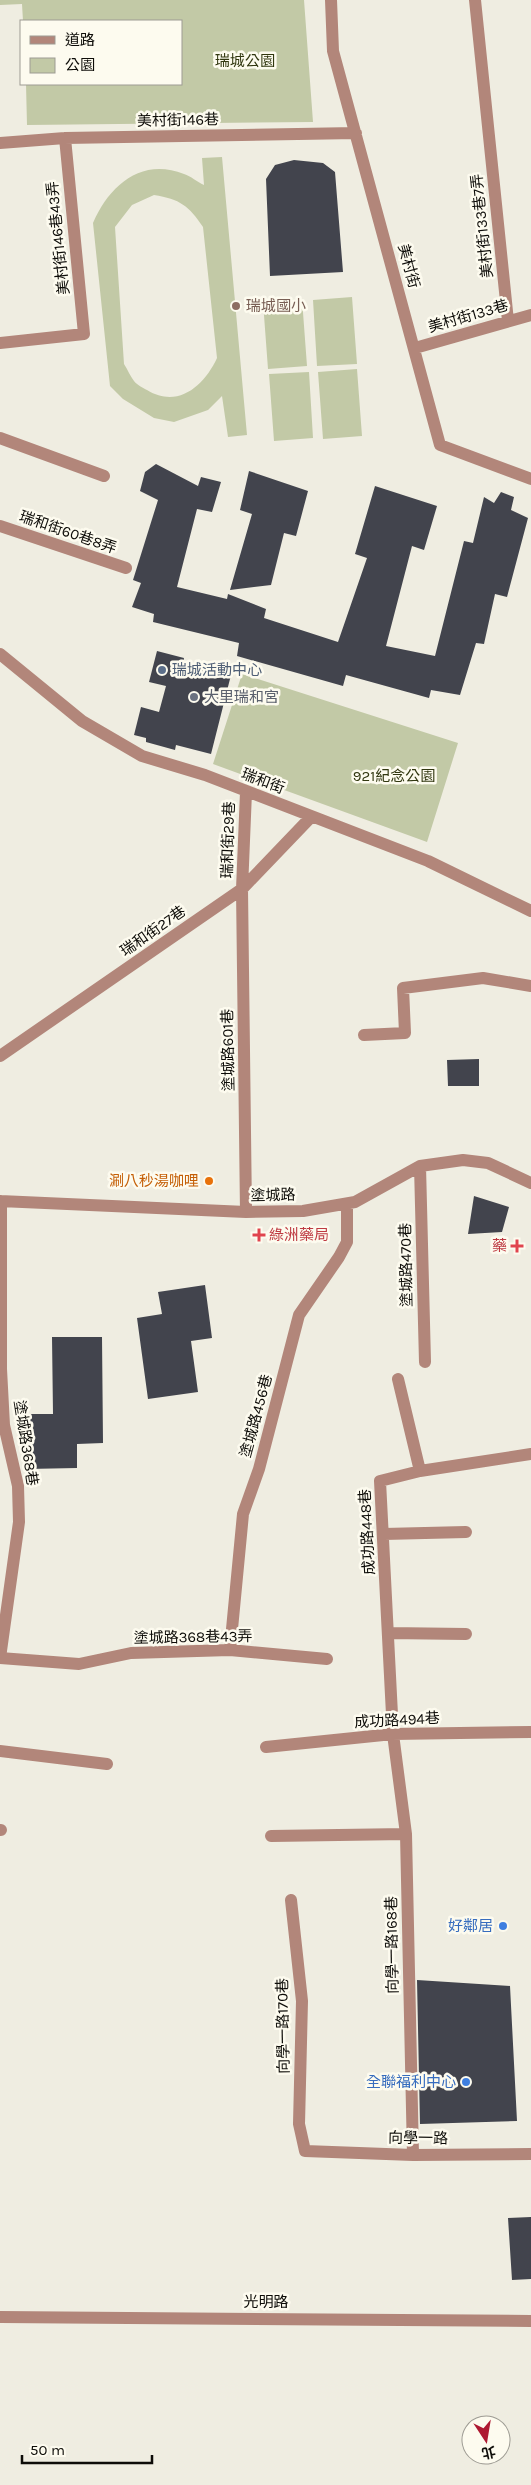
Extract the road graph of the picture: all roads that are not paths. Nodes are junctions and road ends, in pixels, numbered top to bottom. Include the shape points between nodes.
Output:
1 (330, 0) edge
2 (475, 0) edge
3 (356, 133) junction
4 (65, 138) junction
5 (0, 144) edge
6 (531, 315) edge
7 (508, 321) junction
8 (0, 343) edge
9 (415, 348) junction
10 (0, 438) edge
11 (104, 476) dead end
12 (531, 479) edge
13 (0, 526) edge
14 (126, 568) dead end
15 (0, 654) edge
16 (246, 792) junction
17 (311, 817) junction
18 (242, 889) junction
19 (531, 911) edge
20 (531, 986) edge
21 (364, 1035) dead end
22 (0, 1056) edge
23 (420, 1166) junction
24 (531, 1183) edge
25 (1, 1201) edge
26 (347, 1204) junction
27 (246, 1212) junction
28 (425, 1362) dead end
29 (398, 1379) dead end
30 (531, 1454) edge
31 (420, 1471) junction
32 (466, 1532) dead end
33 (384, 1534) junction
34 (388, 1634) junction
35 (466, 1634) dead end
36 (1, 1650) edge
37 (230, 1650) junction
38 (327, 1659) dead end
39 (531, 1732) edge
40 (393, 1734) junction
41 (266, 1747) dead end
42 (0, 1750) edge
43 (107, 1764) dead end
44 (406, 1834) junction
45 (271, 1836) dead end
46 (291, 1900) dead end
47 (305, 2151) joint
48 (531, 2154) edge
49 (413, 2155) junction
50 (0, 2317) edge
51 (531, 2321) edge

1 - 3 street, 美村街 via 332,51
2 - 7 street, 美村街133巷7弄
3 - 4 street, 美村街146巷
3 - 9 street, 美村街
4 - 5 street, 美村街146巷
4 - 8 street, 美村街146巷43弄 via 84,334
6 - 7 street, 美村街133巷
7 - 9 street, 美村街133巷
9 - 12 street, 美村街 via 440,445
10 - 11 street
13 - 14 street, 瑞和街60巷8弄
15 - 16 street, 瑞和街 via 82,721 142,756
16 - 17 street, 瑞和街
16 - 18 street, 瑞和街29巷
17 - 18 street, 瑞和街27巷
17 - 19 street, 瑞和街 via 428,861
18 - 22 street, 瑞和街27巷
18 - 27 street, 塗城路601巷
20 - 21 street via 483,978 404,988 405,1033
23 - 24 street, 塗城路 via 476,1160
23 - 26 street, 塗城路
23 - 28 street, 塗城路470巷
25 - 27 street, 塗城路
25 - 36 street, 塗城路368巷 via 4,1425 18,1486 19,1522
26 - 27 street, 塗城路 via 302,1211
26 - 37 street, 塗城路456巷 via 347,1242 299,1315 259,1469 243,1514
29 - 31 street
30 - 31 street, 成功路448巷
31 - 33 street, 成功路448巷 via 380,1481
32 - 33 street
33 - 34 street, 成功路448巷
34 - 35 street
34 - 40 street, 成功路448巷
36 - 37 street, 塗城路368巷43弄 via 79,1664 132,1653
37 - 38 street, 塗城路368巷43弄
39 - 40 street, 成功路494巷
40 - 41 street, 成功路494巷
40 - 44 street, 向學一路168巷
42 - 43 street
44 - 45 street
44 - 49 street, 向學一路168巷
46 - 47 street, 向學一路170巷 via 302,2001 299,2124
47 - 49 street, 向學一路
48 - 49 street, 向學一路
50 - 51 street, 光明路

